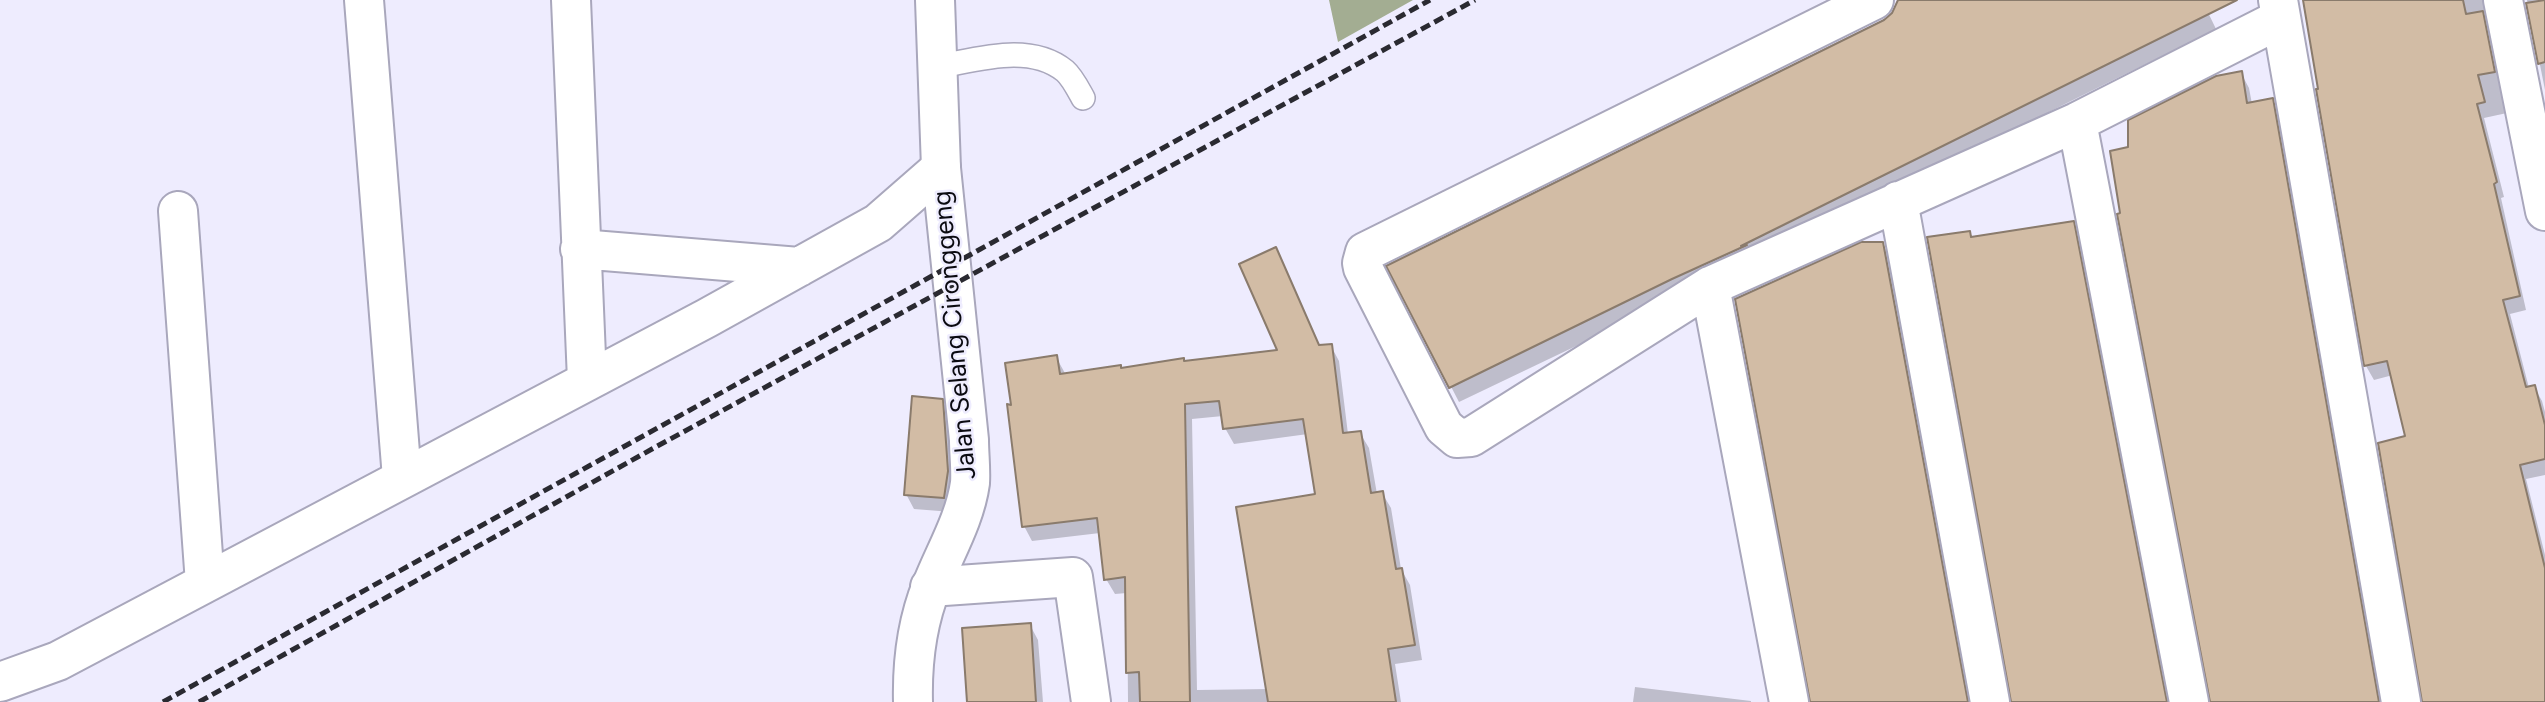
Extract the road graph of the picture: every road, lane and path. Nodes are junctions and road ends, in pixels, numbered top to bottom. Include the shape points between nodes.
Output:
1 (364, 0) edge
2 (571, 0) edge
3 (935, 0) edge
4 (1874, 0) edge
5 (2503, 0) edge
6 (2279, 9) edge
7 (936, 66) junction
8 (1083, 98) dead end
9 (2077, 122) junction
10 (941, 168) junction
11 (1898, 201) junction
12 (178, 211) dead end
13 (2545, 211) edge
14 (580, 248) junction
15 (799, 267) junction
16 (1710, 286) junction
17 (587, 380) junction
18 (402, 478) junction
19 (205, 583) junction
20 (930, 587) junction
21 (0, 682) edge
22 (913, 702) edge
23 (1091, 702) edge
24 (1789, 702) edge
25 (1990, 702) edge
26 (2189, 702) edge
27 (2401, 702) edge

1 - 18 street
2 - 14 street
3 - 7 street, Jalan Selang Cironggeng
4 - 16 street via 1370,247 1362,262 1444,427 1464,439
5 - 13 street
6 - 9 street
6 - 27 street
7 - 8 lane via 1017,54 1043,58 1066,72
7 - 10 street, Jalan Selang Cironggeng
9 - 11 street
9 - 26 street
10 - 15 street via 878,223
10 - 20 street, Jalan Selang Cironggeng via 970,483 961,519
11 - 16 street
11 - 25 street
12 - 19 street
14 - 15 street
14 - 17 street
15 - 17 street
16 - 24 street
17 - 18 street
18 - 19 street
19 - 21 street via 58,661
20 - 22 street, Jalan Selang Cironggeng via 916,641
20 - 23 street via 1073,577

